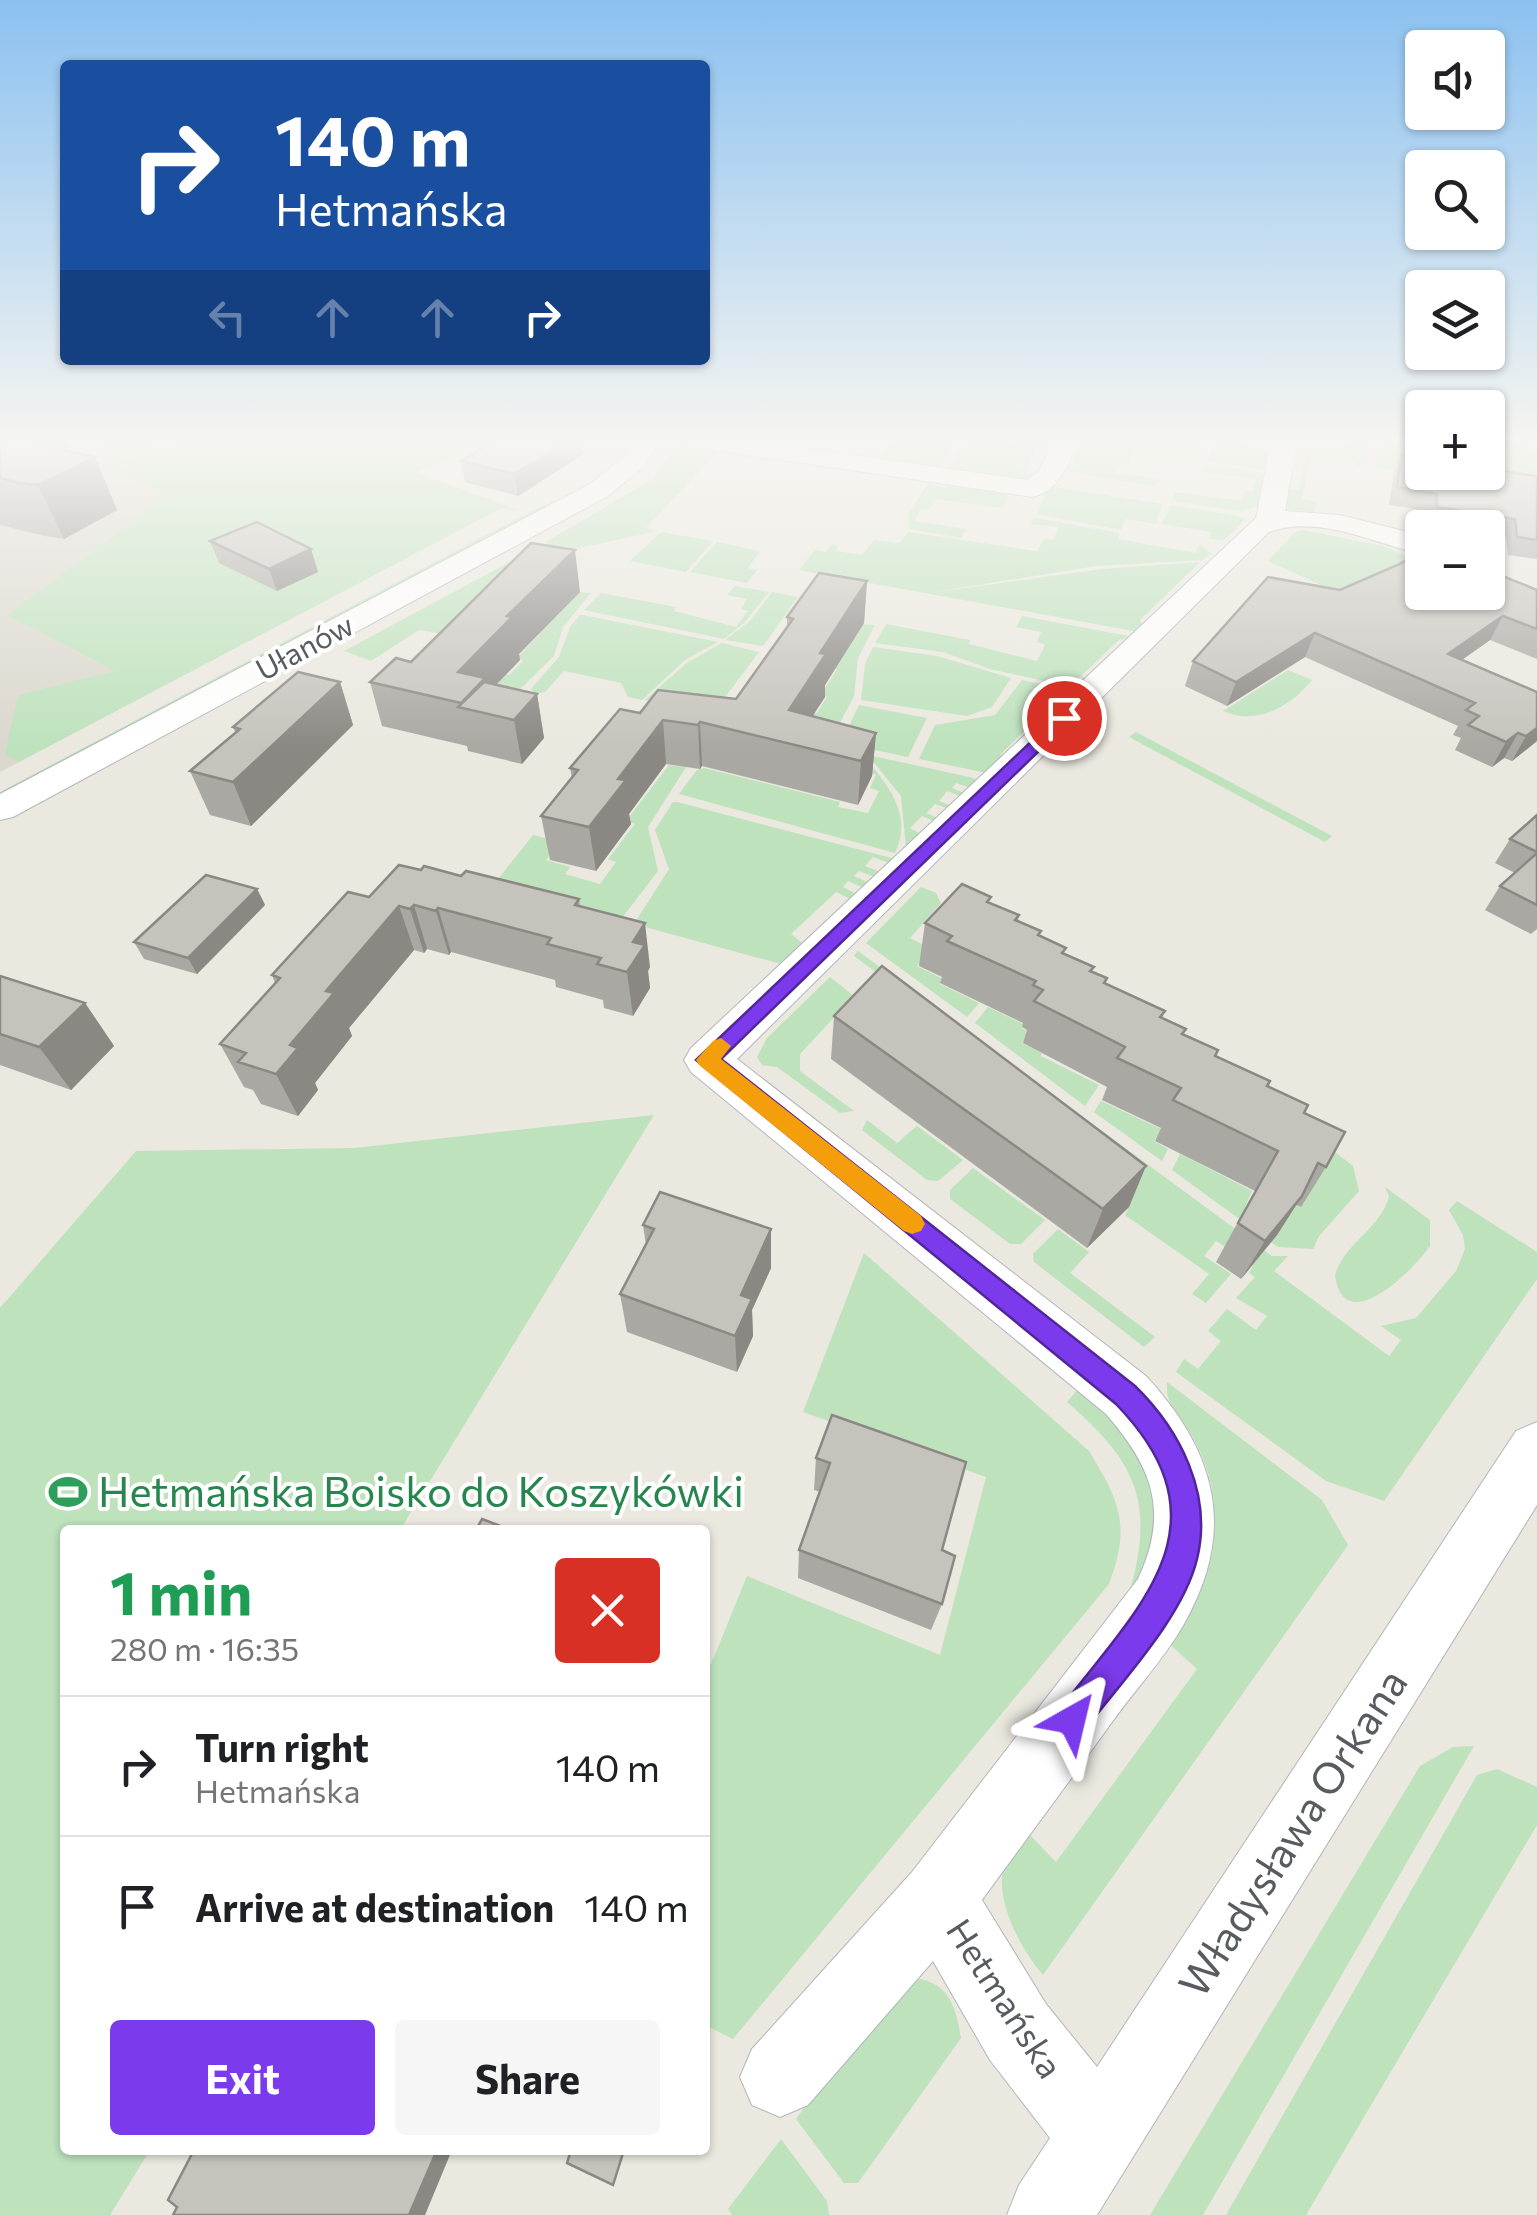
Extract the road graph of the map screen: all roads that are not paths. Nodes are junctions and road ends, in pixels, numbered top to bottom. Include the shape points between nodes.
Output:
1 (499, 542) edge
2 (1244, 542) edge
3 (0, 809) edge
4 (1537, 1451) edge
5 (938, 1898) junction
6 (780, 2078) dead end
7 (1100, 2135) junction
8 (1049, 2215) edge

1 - 3 street, Ułanów
2 - 5 street, Hetmańska via 707,1060 1126,1395 1152,1422 1179,1478 1186,1505 1182,1558 1161,1602
4 - 7 street, Władysława Orkana
5 - 6 street
5 - 7 street, Hetmańska via 1018,2032
7 - 8 street, Władysława Orkana

